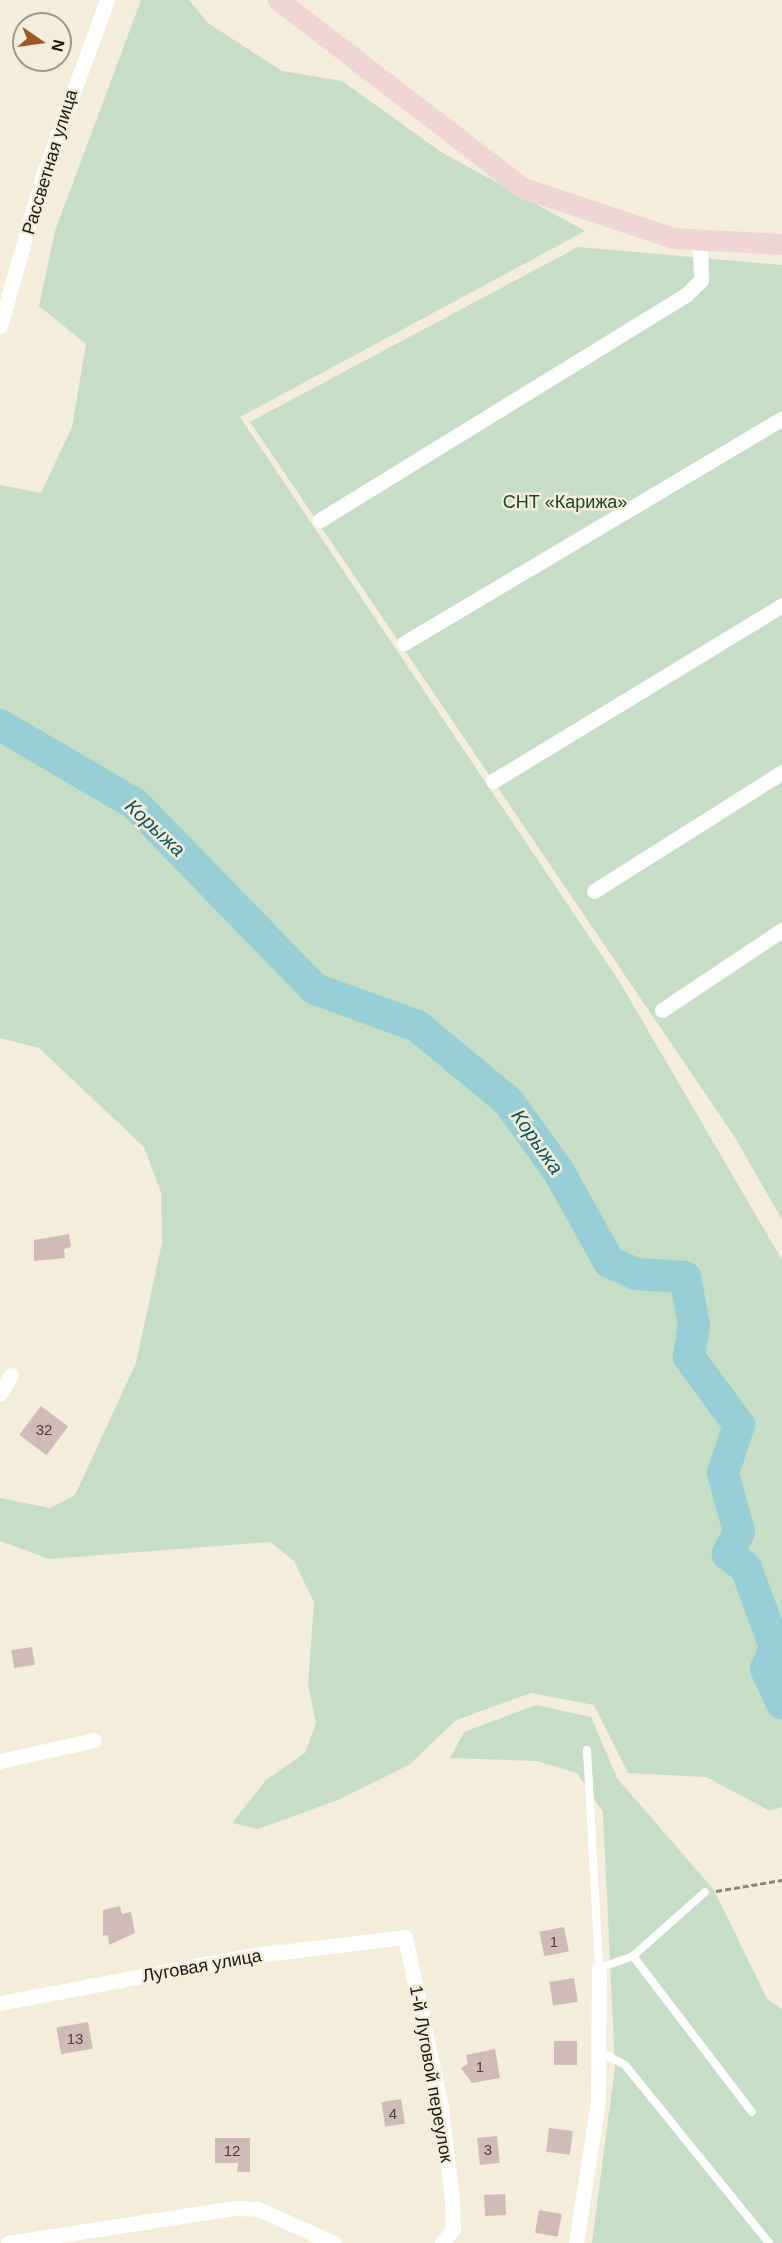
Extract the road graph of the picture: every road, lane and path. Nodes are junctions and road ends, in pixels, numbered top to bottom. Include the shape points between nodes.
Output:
1 (107, 0) edge
2 (278, 0) edge
3 (700, 239) junction
4 (782, 244) edge
5 (0, 326) edge
6 (782, 419) edge
7 (320, 520) dead end
8 (782, 605) edge
9 (404, 644) dead end
10 (782, 772) edge
11 (494, 781) dead end
12 (594, 891) dead end
13 (782, 930) edge
14 (662, 1010) dead end
15 (11, 1375) dead end
16 (0, 1394) edge
17 (94, 1740) dead end
18 (587, 1750) dead end
19 (0, 1761) edge
20 (782, 1880) edge
21 (705, 1892) joint
22 (405, 1937) joint
23 (633, 1956) junction
24 (599, 1968) junction
25 (0, 2003) edge
26 (600, 2052) junction
27 (752, 2112) dead end
28 (8, 2243) edge
29 (334, 2243) edge
30 (442, 2243) edge
31 (576, 2243) edge
32 (769, 2243) edge

1 - 5 street, Рассветная улица via 43,175
2 - 3 street via 523,188 674,238
3 - 4 street
3 - 7 street via 701,280 686,295
6 - 9 street
8 - 11 street
10 - 12 street
13 - 14 street
15 - 16 street
17 - 19 street
18 - 24 lane
20 - 21 path
21 - 23 lane
22 - 25 street, Луговая улица via 255,1955
22 - 30 street, 1-й Луговой переулок via 441,2107 453,2229
23 - 24 lane
23 - 27 lane
24 - 26 street
26 - 31 street
26 - 32 lane via 625,2065
28 - 29 street via 235,2208 258,2209

